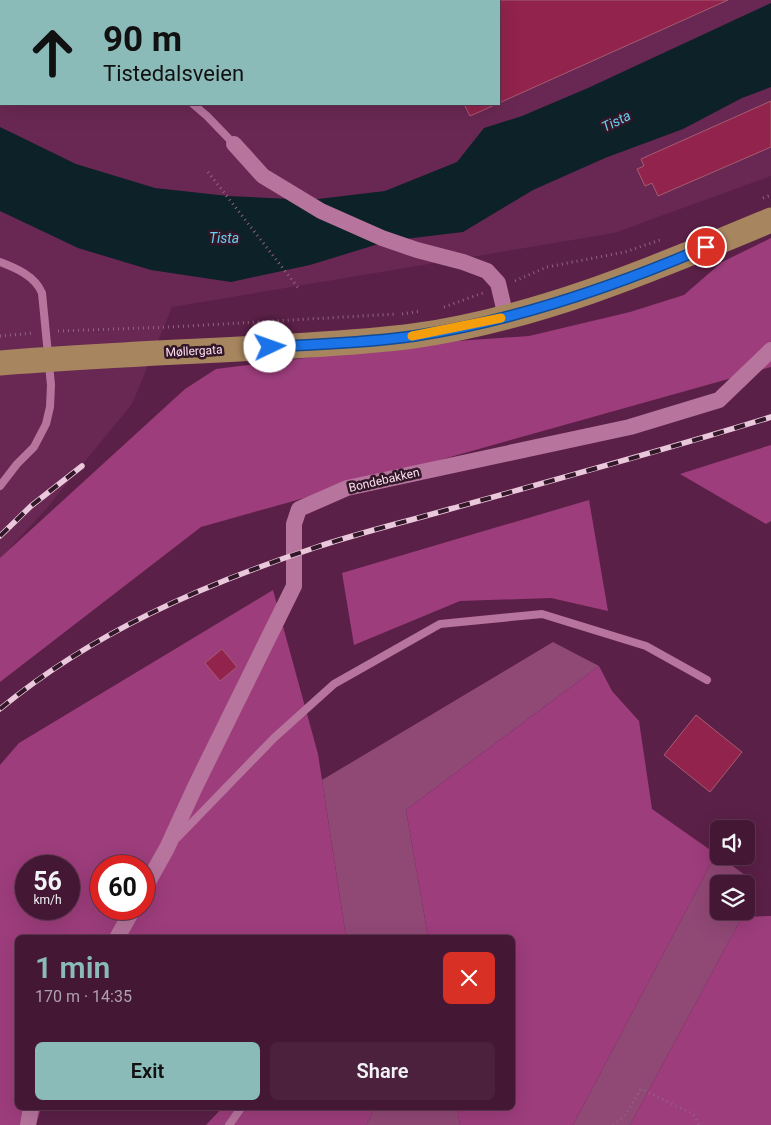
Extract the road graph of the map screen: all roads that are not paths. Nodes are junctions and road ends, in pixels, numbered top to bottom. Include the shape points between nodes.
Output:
1 (194, 105) edge
2 (234, 144) joint
3 (763, 210) edge
4 (0, 262) edge
5 (506, 317) junction
6 (771, 350) edge
7 (0, 363) edge
8 (0, 486) edge
9 (707, 680) dead end
10 (167, 848) junction
11 (155, 869) edge
12 (127, 920) edge
13 (119, 935) edge
14 (31, 1110) edge
15 (240, 1110) edge
16 (28, 1125) edge
17 (229, 1125) edge

1 - 2 lane
2 - 5 street via 263,176 321,211 382,238 487,271 500,288
3 - 5 main road, Møllergata via 690,254 599,288
4 - 8 lane via 24,272 42,293 51,385 46,424 34,447
5 - 7 main road, Møllergata via 413,336 372,340
6 - 10 street, Bondebakken via 719,400 630,427 347,488 299,509 294,524 294,586
9 - 10 lane via 646,646 542,614 440,624 334,684 274,738
10 - 11 street, Bondebakken
12 - 13 street
14 - 16 street
15 - 17 lane

